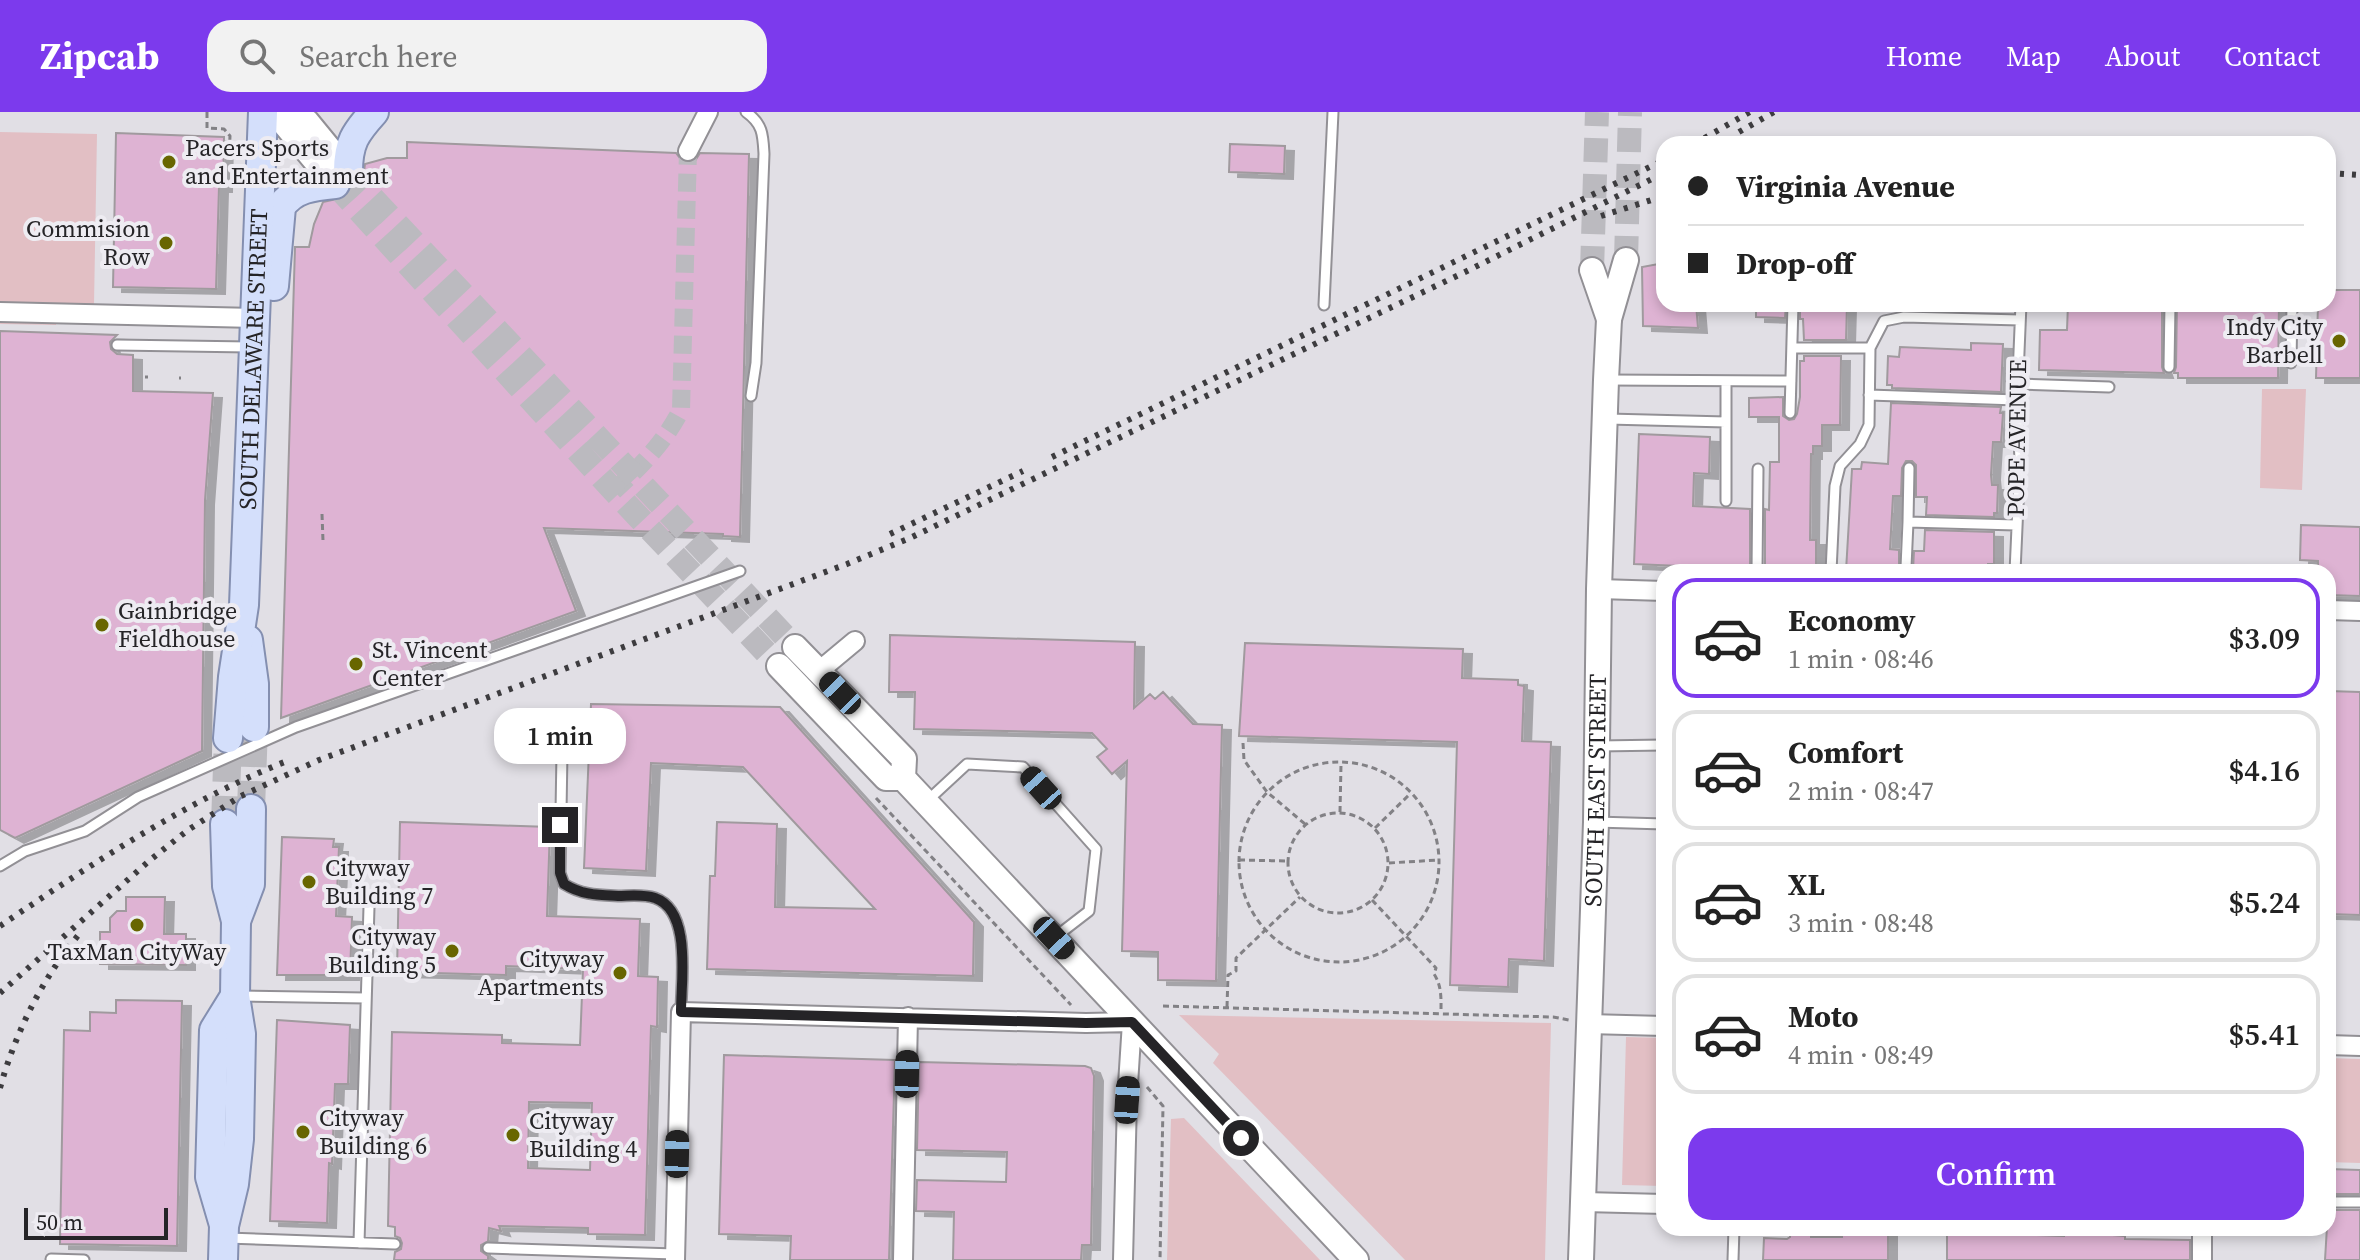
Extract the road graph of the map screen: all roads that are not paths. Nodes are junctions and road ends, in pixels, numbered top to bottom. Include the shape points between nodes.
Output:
1 (263, 112) edge
2 (275, 112) edge
3 (289, 112) edge
4 (374, 112) edge
5 (708, 112) edge
6 (746, 112) edge
7 (1333, 112) edge
8 (688, 151) tunnel mouth
9 (342, 178) junction
10 (1626, 260) tunnel mouth
11 (1592, 270) tunnel mouth
12 (1324, 305) dead end
13 (0, 312) edge
14 (1793, 312) edge
15 (2020, 312) edge
16 (2170, 312) edge
17 (2292, 312) edge
18 (255, 318) junction
19 (1609, 319) junction
20 (2020, 320) junction
21 (117, 345) dead end
22 (254, 347) junction
23 (1793, 348) junction
24 (1870, 348) junction
25 (2291, 363) dead end
26 (2169, 367) dead end
27 (1606, 380) junction
28 (1726, 381) junction
29 (1791, 381) junction
30 (2018, 384) junction
31 (2109, 387) dead end
32 (1869, 395) junction
33 (751, 396) dead end
34 (252, 400) junction
35 (2017, 400) junction
36 (1790, 413) dead end
37 (1605, 418) junction
38 (1726, 422) junction
39 (1909, 468) dead end
40 (1758, 469) dead end
41 (1726, 501) dead end
42 (1908, 522) junction
43 (2016, 525) junction
44 (1757, 564) edge
45 (1831, 564) edge
46 (1906, 564) edge
47 (2015, 564) edge
48 (740, 571) dead end
49 (1599, 589) junction
50 (1656, 591) edge
51 (244, 605) junction
52 (2336, 610) edge
53 (2360, 611) edge
54 (855, 641) dead end
55 (795, 647) tunnel mouth
56 (779, 666) tunnel mouth
57 (819, 671) junction
58 (254, 727) tunnel mouth
59 (228, 738) tunnel mouth
60 (1656, 745) edge
61 (1598, 746) junction
62 (562, 752) dead end
63 (903, 778) junction
64 (926, 802) junction
65 (251, 809) tunnel mouth
66 (1596, 822) junction
67 (225, 824) tunnel mouth
68 (1656, 824) edge
69 (0, 866) edge
70 (369, 907) dead end
71 (236, 921) junction
72 (1054, 938) junction
73 (235, 996) junction
74 (366, 998) junction
75 (681, 1012) junction
76 (908, 1017) junction
77 (1132, 1022) junction
78 (1588, 1024) junction
79 (1656, 1026) edge
80 (2336, 1045) edge
81 (2360, 1046) edge
82 (1584, 1202) junction
83 (2336, 1202) edge
84 (2360, 1202) edge
85 (1656, 1204) edge
86 (1734, 1236) edge
87 (2202, 1236) edge
88 (224, 1241) edge
89 (359, 1243) junction
90 (395, 1244) dead end
91 (488, 1248) dead end
92 (675, 1257) edge
93 (51, 1259) edge
94 (84, 1260) edge
95 (903, 1260) edge
96 (1123, 1260) edge
97 (1356, 1260) edge
98 (1581, 1260) edge
99 (1733, 1260) edge
100 (2202, 1260) edge

1 - 18 main road, SOUTH DELAWARE STREET
2 - 9 street
3 - 9 street via 307,122
4 - 9 main road via 352,141
5 - 8 street
6 - 33 lane via 757,120 764,154
7 - 12 lane
9 - 34 main road via 303,189 281,207 274,296
10 - 19 street, SOUTH EAST STREET
11 - 19 street, SOUTH EAST STREET
13 - 18 street
14 - 23 lane
15 - 20 lane, POPE AVENUE
16 - 26 lane
17 - 25 lane
18 - 22 main road, SOUTH DELAWARE STREET
19 - 27 street, SOUTH EAST STREET
20 - 24 lane via 1904,317 1884,321
20 - 30 lane, POPE AVENUE
21 - 22 lane
22 - 34 main road, SOUTH DELAWARE STREET
23 - 24 lane
23 - 29 lane
24 - 32 lane
27 - 28 lane
27 - 37 street, SOUTH EAST STREET
28 - 29 lane
28 - 38 lane
29 - 36 lane
30 - 31 lane
30 - 35 lane, POPE AVENUE
32 - 35 lane
32 - 45 lane via 1869,425 1840,466 1835,486
34 - 51 main road, SOUTH DELAWARE STREET
35 - 43 lane, POPE AVENUE
37 - 38 lane
37 - 49 street, SOUTH EAST STREET
38 - 41 lane
39 - 42 lane
40 - 44 lane
42 - 43 lane
42 - 46 lane
43 - 47 lane, POPE AVENUE
48 - 69 lane via 296,727 138,797 85,831 25,851
49 - 50 street
49 - 61 street, SOUTH EAST STREET
51 - 58 main road, SOUTH DELAWARE STREET
51 - 59 main road, SOUTH DELAWARE STREET
52 - 53 street
54 - 57 street
55 - 57 street
56 - 63 street via 886,778
57 - 63 street via 904,759
60 - 61 lane
61 - 66 street, SOUTH EAST STREET
62 - 75 lane via 564,884 588,895 653,897 673,912 681,936
63 - 64 street
64 - 72 street
64 - 72 lane via 967,764 1023,767 1096,849 1089,911
65 - 71 main road via 250,884
66 - 68 lane
66 - 78 street, SOUTH EAST STREET
67 - 71 main road via 227,886
70 - 74 lane
71 - 73 main road
72 - 77 street
73 - 74 lane
73 - 88 main road via 241,1034 239,1139
74 - 89 lane
75 - 76 street
75 - 92 street
76 - 77 street
76 - 95 street
77 - 96 street
77 - 97 street
78 - 79 street
78 - 82 street, SOUTH EAST STREET
80 - 81 street
82 - 85 street
82 - 98 street, SOUTH EAST STREET
83 - 84 lane
86 - 99 lane
87 - 100 street
88 - 89 lane
89 - 90 lane
91 - 92 lane
93 - 94 lane

